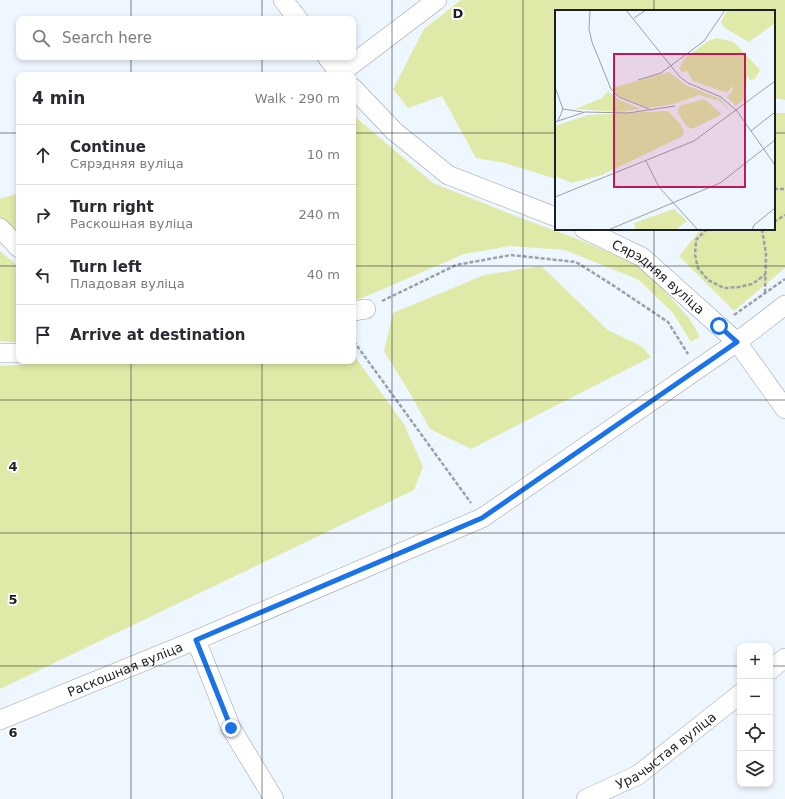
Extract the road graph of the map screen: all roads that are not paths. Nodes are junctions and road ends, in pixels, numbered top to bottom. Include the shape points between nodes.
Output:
1 (283, 0) edge
2 (437, 0) edge
3 (296, 16) edge
4 (329, 60) edge
5 (338, 72) edge
6 (344, 72) edge
7 (356, 91) edge
8 (555, 217) edge
9 (0, 228) edge
10 (586, 230) edge
11 (16, 245) edge
12 (785, 305) edge
13 (737, 342) junction
14 (0, 353) edge
15 (16, 353) edge
16 (785, 408) edge
17 (196, 640) junction
18 (785, 658) edge
19 (773, 668) edge
20 (737, 696) edge
21 (0, 720) edge
22 (274, 799) edge
23 (586, 799) edge

1 - 3 street
2 - 6 street
4 - 5 street
7 - 8 street via 394,131 448,175
9 - 11 street
10 - 13 street, Сярэдняя вуліца via 642,257
12 - 13 street, Раскошная вуліца
13 - 16 street, Сярэдняя вуліца
13 - 17 street, Раскошная вуліца via 482,518
14 - 15 street
17 - 21 street, Раскошная вуліца
17 - 22 street via 231,728
18 - 19 street
20 - 23 street, Урачыстая вуліца via 638,775

